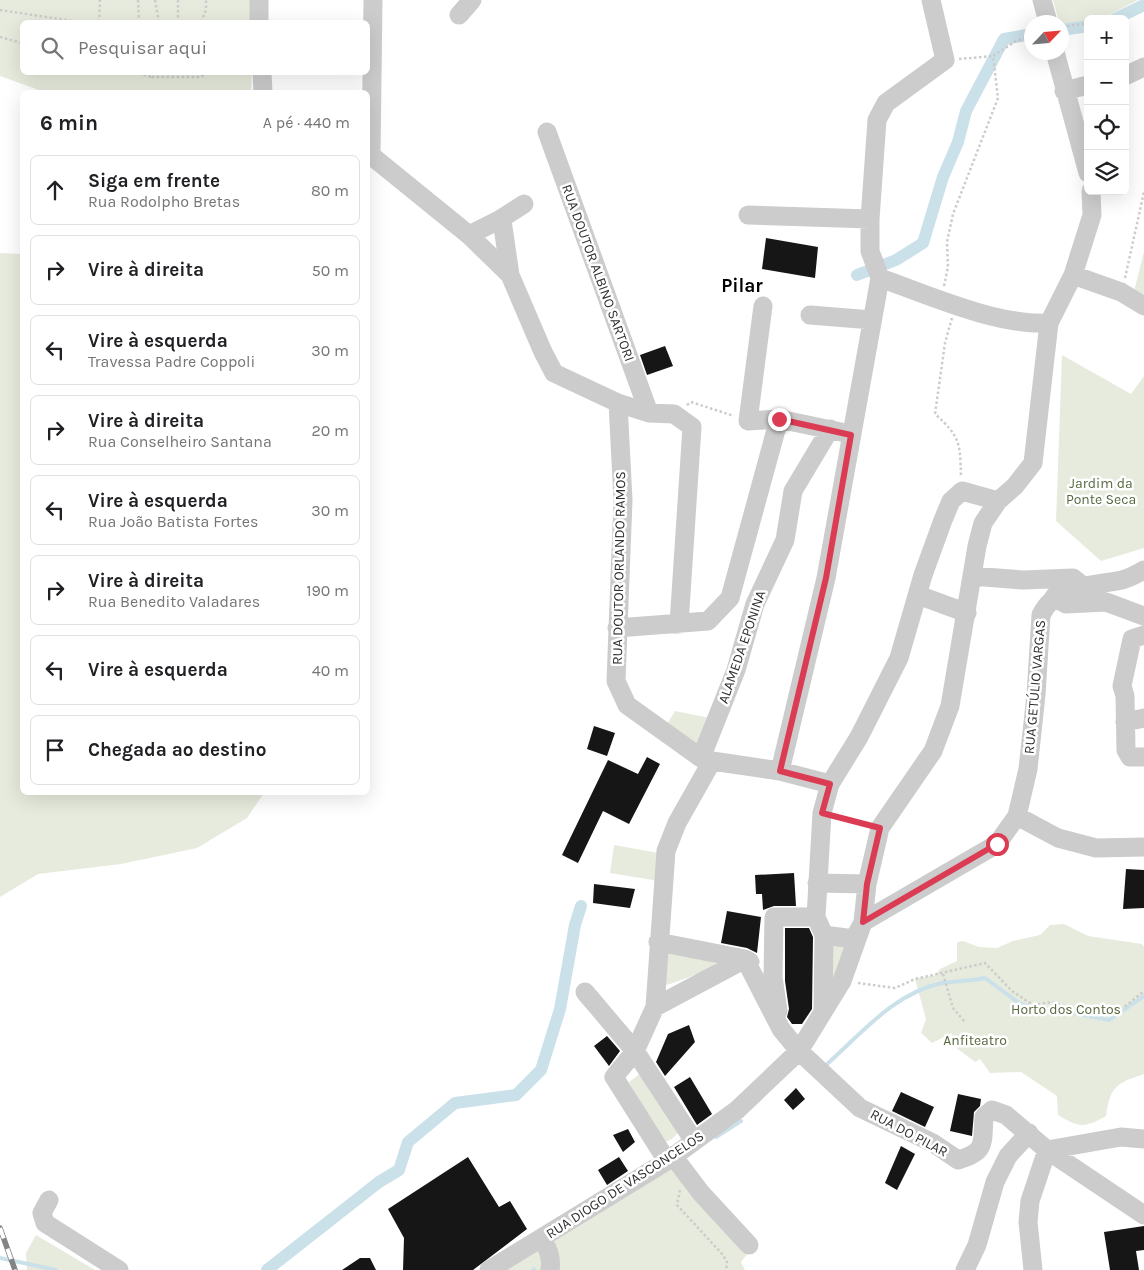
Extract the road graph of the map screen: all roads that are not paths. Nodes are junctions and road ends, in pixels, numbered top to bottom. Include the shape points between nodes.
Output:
1 (259, 0) edge
2 (372, 0) edge
3 (472, 0) edge
4 (931, 0) edge
5 (1042, 0) edge
6 (459, 14) dead end
7 (1046, 15) edge
8 (259, 20) edge
9 (1056, 60) edge
10 (1144, 67) edge
11 (1129, 74) edge
12 (262, 75) edge
13 (1084, 86) edge
14 (263, 90) edge
15 (1064, 91) junction
16 (370, 103) edge
17 (546, 132) dead end
18 (370, 155) edge
19 (1084, 159) edge
20 (1091, 195) edge
21 (524, 204) dead end
22 (748, 215) dead end
23 (870, 219) junction
24 (499, 220) junction
25 (469, 235) junction
26 (510, 275) junction
27 (1073, 275) junction
28 (880, 276) junction
29 (763, 306) dead end
30 (1144, 306) edge
31 (810, 315) dead end
32 (872, 320) junction
33 (1049, 323) junction
34 (618, 403) junction
35 (648, 413) junction
36 (779, 419) junction
37 (830, 429) junction
38 (851, 435) junction
39 (998, 501) junction
40 (1144, 570) edge
41 (972, 576) junction
42 (1083, 586) junction
43 (918, 595) junction
44 (1054, 597) junction
45 (967, 613) junction
46 (1144, 616) edge
47 (679, 624) junction
48 (617, 628) junction
49 (1144, 635) edge
50 (1144, 718) edge
51 (1125, 722) junction
52 (1144, 757) edge
53 (707, 760) junction
54 (780, 771) junction
55 (830, 784) junction
56 (1017, 816) junction
57 (1144, 847) edge
58 (816, 883) junction
59 (867, 884) junction
60 (816, 917) junction
61 (863, 922) junction
62 (824, 935) junction
63 (658, 942) junction
64 (746, 959) junction
65 (773, 977) junction
66 (585, 992) dead end
67 (656, 1007) junction
68 (818, 1019) junction
69 (782, 1029) junction
70 (635, 1051) junction
71 (799, 1051) junction
72 (1029, 1133) junction
73 (1144, 1139) edge
74 (694, 1141) junction
75 (1047, 1150) junction
76 (670, 1158) junction
77 (49, 1200) dead end
78 (1144, 1215) edge
79 (542, 1238) junction
80 (749, 1245) dead end
81 (119, 1270) edge
82 (489, 1270) edge
83 (550, 1270) edge
84 (965, 1270) edge
85 (1033, 1270) edge

1 - 8 street
2 - 16 street
3 - 6 street
4 - 23 street via 945,60 886,103 879,113
5 - 7 street
9 - 15 street
10 - 11 street
12 - 14 street
13 - 15 street
15 - 19 street
17 - 35 street, RUA DOUTOR ALBINO SARTORI
18 - 25 street
20 - 27 street via 1092,215
21 - 24 street
22 - 23 street
23 - 28 street via 870,251
24 - 25 street
24 - 26 street via 503,227
25 - 26 street
26 - 34 street via 554,373
27 - 30 street via 1122,292
27 - 33 street
28 - 32 street
28 - 33 street via 948,302 1032,324
29 - 36 street via 748,421
31 - 32 street
32 - 38 street
33 - 39 street via 1033,463
34 - 35 street
34 - 48 street, RUA DOUTOR ORLANDO RAMOS via 623,500
35 - 47 street via 674,414 692,427
36 - 37 street
36 - 47 street via 730,598 708,621
37 - 38 street
37 - 53 street, ALAMEDA EPONINA via 793,491 785,540 755,604
38 - 54 street via 826,578
39 - 41 street via 983,524
39 - 43 street via 962,491 951,501
40 - 42 street via 1125,579
41 - 42 street via 1023,580 1072,578
41 - 45 street
42 - 44 street
43 - 45 street
43 - 55 street via 898,658 859,737
44 - 46 street via 1066,604 1106,602
44 - 56 street, RUA GETÚLIO VARGAS via 1041,615 1028,769
45 - 59 street, RUA DIOGO DE VASCONCELOS via 950,706 933,751 880,828
47 - 48 street
48 - 53 street, RUA DOUTOR ORLANDO RAMOS via 616,681 627,705
49 - 51 street via 1132,639 1128,649 1122,686
50 - 51 street
51 - 52 street via 1128,754 1135,758
53 - 54 street
53 - 63 street, ALAMEDA EPONINA via 666,851
54 - 55 street
55 - 58 street via 822,813
56 - 57 street via 1058,838 1096,848
56 - 61 street via 997,844
58 - 59 street
58 - 60 street
59 - 61 street, RUA DIOGO DE VASCONCELOS
60 - 62 street
60 - 65 street via 774,917
61 - 62 street via 854,938
61 - 68 street, RUA DIOGO DE VASCONCELOS via 842,981
62 - 68 street via 823,1011
63 - 64 street
63 - 67 street, ALAMEDA EPONINA
64 - 65 street
64 - 67 street
64 - 69 street
65 - 69 street
66 - 70 street
67 - 70 street
68 - 71 street, RUA DIOGO DE VASCONCELOS
69 - 71 street
70 - 74 street
70 - 76 street via 614,1077
71 - 72 street, RUA DO PILAR via 860,1108 933,1143 958,1160 974,1156 981,1147 984,1117 992,1110
71 - 74 street, RUA DIOGO DE VASCONCELOS via 737,1110
72 - 75 street
72 - 84 street via 1008,1156 995,1182 978,1246
73 - 75 street via 1121,1137
74 - 76 street, RUA DIOGO DE VASCONCELOS
75 - 78 street
75 - 85 street via 1029,1208
76 - 79 street, RUA DIOGO DE VASCONCELOS
76 - 80 street
77 - 81 street via 42,1213 45,1223
79 - 82 street, RUA DIOGO DE VASCONCELOS
79 - 83 street via 548,1249

